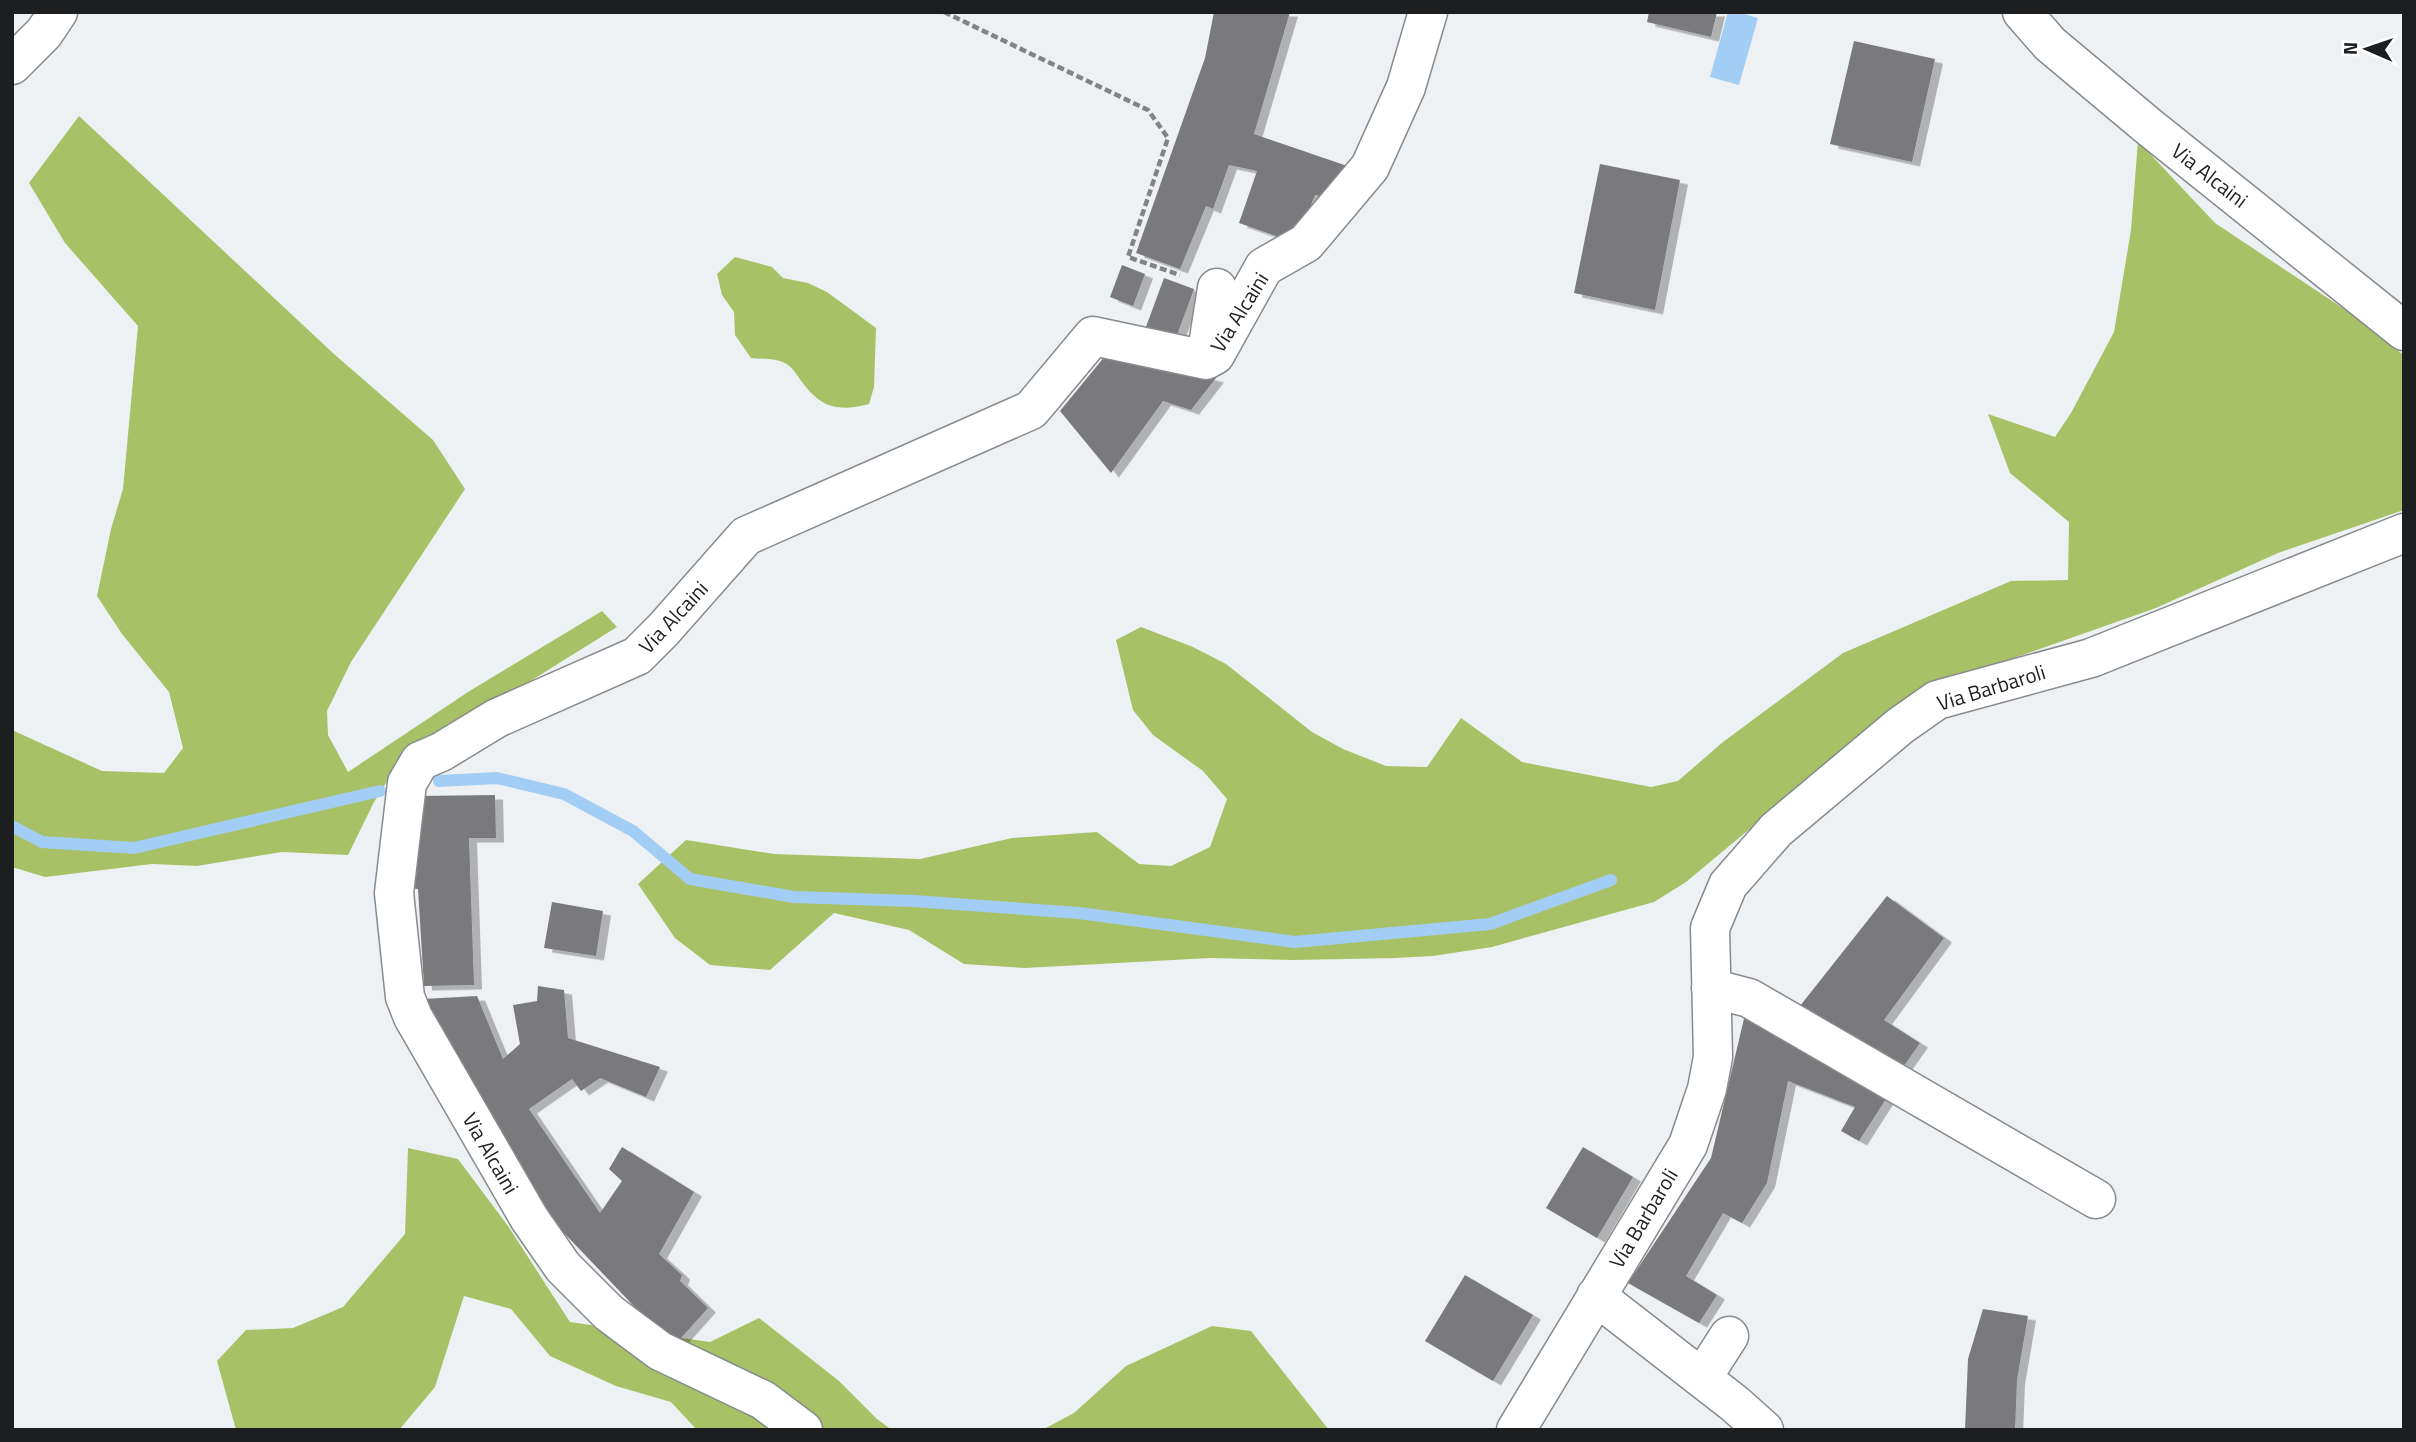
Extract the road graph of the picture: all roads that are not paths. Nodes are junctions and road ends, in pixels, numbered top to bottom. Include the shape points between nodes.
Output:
1 (58, 12) edge
2 (1428, 12) edge
3 (2022, 12) edge
4 (12, 65) edge
5 (1217, 288) road end
6 (2404, 331) edge
7 (1206, 360) junction
8 (2404, 533) edge
9 (1712, 988) junction
10 (2096, 1199) dead end
11 (1596, 1296) junction
12 (1729, 1336) dead end
13 (1702, 1378) junction
14 (803, 1430) edge
15 (1516, 1430) edge
16 (1764, 1430) edge

1 - 4 street
2 - 7 street, Via Alcaini via 1406,88 1370,167 1306,243 1264,267 1215,355
3 - 6 street, Via Alcaini via 2050,44 2148,126
5 - 7 street
7 - 14 street, Via Alcaini via 1093,335 1031,410 746,536 638,656 497,718 420,761 407,783 394,893 405,997 529,1218 563,1267 609,1312 660,1352 763,1400
8 - 9 street, Via Barbaroli via 2091,658 1937,700 1776,830 1728,885 1710,928
9 - 10 street via 1749,998
9 - 11 street, Via Barbaroli via 1713,1057 1688,1145
11 - 13 street
11 - 15 street, Via Barbaroli
12 - 13 street
13 - 16 street

